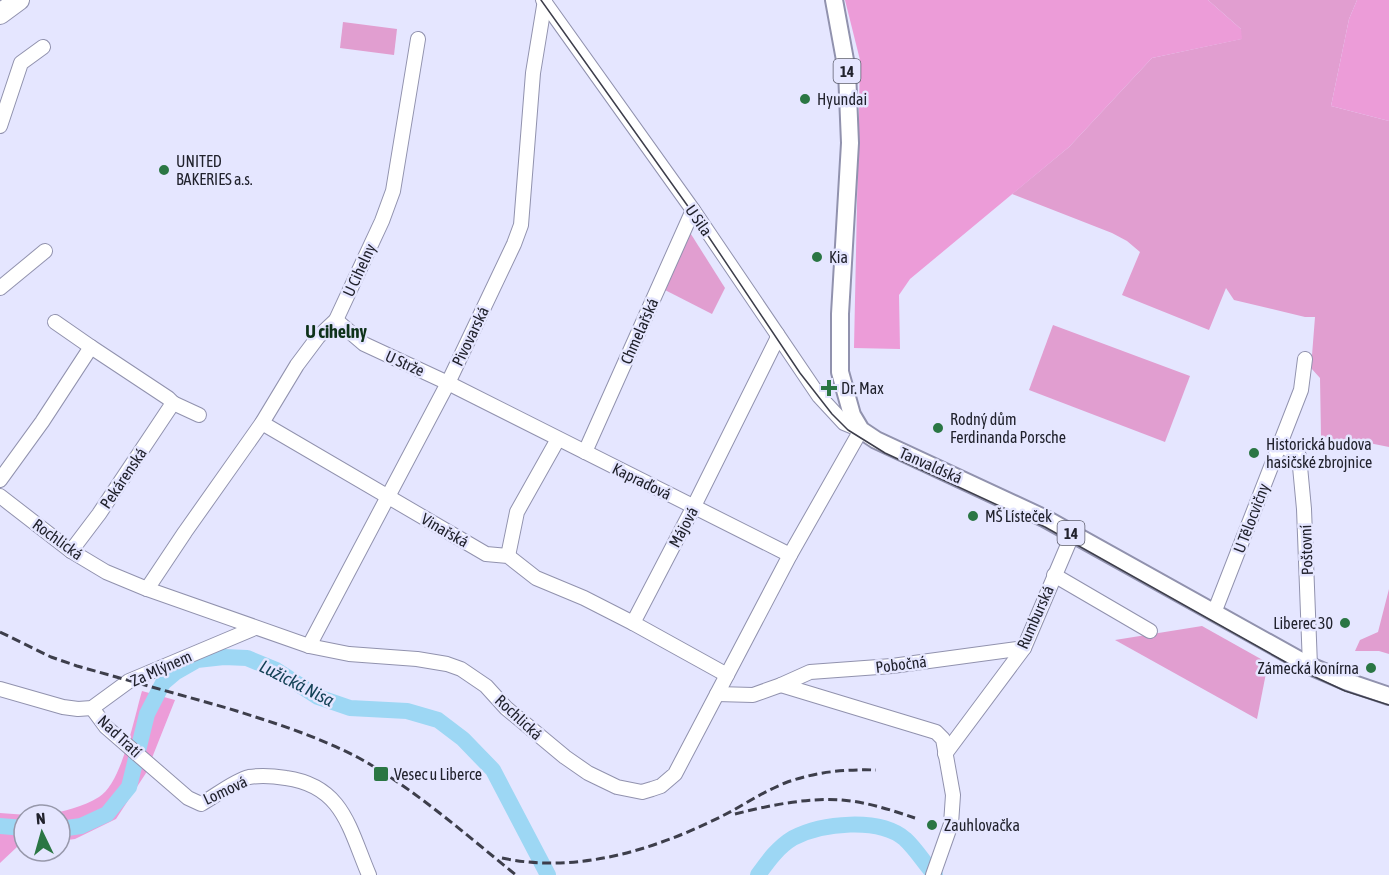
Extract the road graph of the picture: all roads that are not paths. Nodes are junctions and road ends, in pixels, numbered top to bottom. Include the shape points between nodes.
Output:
1 (19, 0) edge
2 (834, 0) edge
3 (544, 1) edge
4 (0, 14) edge
5 (418, 39) dead end
6 (43, 47) dead end
7 (0, 126) edge
8 (693, 210) junction
9 (45, 251) dead end
10 (0, 288) edge
11 (336, 320) junction
12 (55, 322) dead end
13 (777, 334) junction
14 (91, 347) junction
15 (1305, 359) dead end
16 (448, 383) junction
17 (173, 404) junction
18 (199, 415) dead end
19 (262, 423) junction
20 (861, 430) junction
21 (558, 439) junction
22 (1280, 444) junction
23 (585, 452) junction
24 (0, 480) edge
25 (0, 496) edge
26 (388, 497) junction
27 (694, 506) junction
28 (1073, 533) junction
29 (71, 551) junction
30 (790, 555) junction
31 (508, 556) junction
32 (1054, 575) junction
33 (147, 589) junction
34 (1214, 613) junction
35 (633, 623) junction
36 (255, 628) junction
37 (1150, 631) dead end
38 (309, 646) junction
39 (1024, 648) junction
40 (1310, 666) junction
41 (727, 675) junction
42 (781, 685) junction
43 (0, 689) edge
44 (717, 694) junction
45 (1389, 696) edge
46 (92, 708) junction
47 (945, 754) junction
48 (149, 763) joint
49 (369, 875) edge
50 (933, 875) edge

1 - 4 highway
2 - 20 main road, 14 via 847,71 850,143 840,372 846,401
3 - 8 street, U Sila
3 - 16 street, Pivovarská via 533,73 521,225
5 - 11 street, U Cihelny via 393,191
6 - 7 street via 21,63
8 - 13 street, U Sila
8 - 23 street, Chmelařská
9 - 10 street
11 - 16 street, U Strže via 363,344
11 - 19 street, U Cihelny via 297,365
12 - 14 street
13 - 20 street, U Sila via 819,396 844,423
13 - 27 street, Májová
14 - 17 street
14 - 24 street
15 - 22 street, U Tělocvičny via 1301,390
16 - 21 street, Kapraďová
16 - 26 street, Pivovarská
17 - 18 street
17 - 29 street, Pekárenská
19 - 26 street, Vinařská
19 - 33 street, U Cihelny
20 - 28 main road, Tanvaldská / 14
20 - 30 street, Rochlická
21 - 23 street, Kapraďová
21 - 31 street via 517,512
22 - 34 street, U Tělocvičny
22 - 40 street, Poštovní via 1299,456
23 - 27 street, Kapraďová
25 - 29 street, Rochlická
26 - 31 street, Vinařská via 486,554
26 - 38 street, Pivovarská
27 - 30 street, Kapraďová
27 - 35 street, Májová
28 - 32 street, Rumburská
28 - 34 main road, Tanvaldská / 14
29 - 33 street, Rochlická via 106,572
30 - 41 street, Rochlická
31 - 35 street, Vinařská via 536,578
32 - 37 street
32 - 39 street, Rumburská
33 - 36 street, Rochlická
34 - 40 main road, Tanvaldská / 14
35 - 41 street
36 - 38 street, Rochlická
36 - 46 street, Za Mlýnem via 129,681
38 - 44 street, Rochlická via 349,654 417,659 461,669 588,773 617,787 642,792 661,786 675,774
39 - 42 street, Pobočná via 892,666 810,672
39 - 47 street, Rumburská
40 - 45 main road, Tanvaldská / 14
41 - 44 street, Rochlická
42 - 44 street, Pobočná via 753,695
42 - 47 street via 936,732 943,739
43 - 46 street via 63,707
46 - 48 street, Nad Tratí via 106,727
47 - 50 street via 953,795 951,824
48 - 49 street, Lomová via 188,798 201,804 247,777 302,780 325,791 342,811

